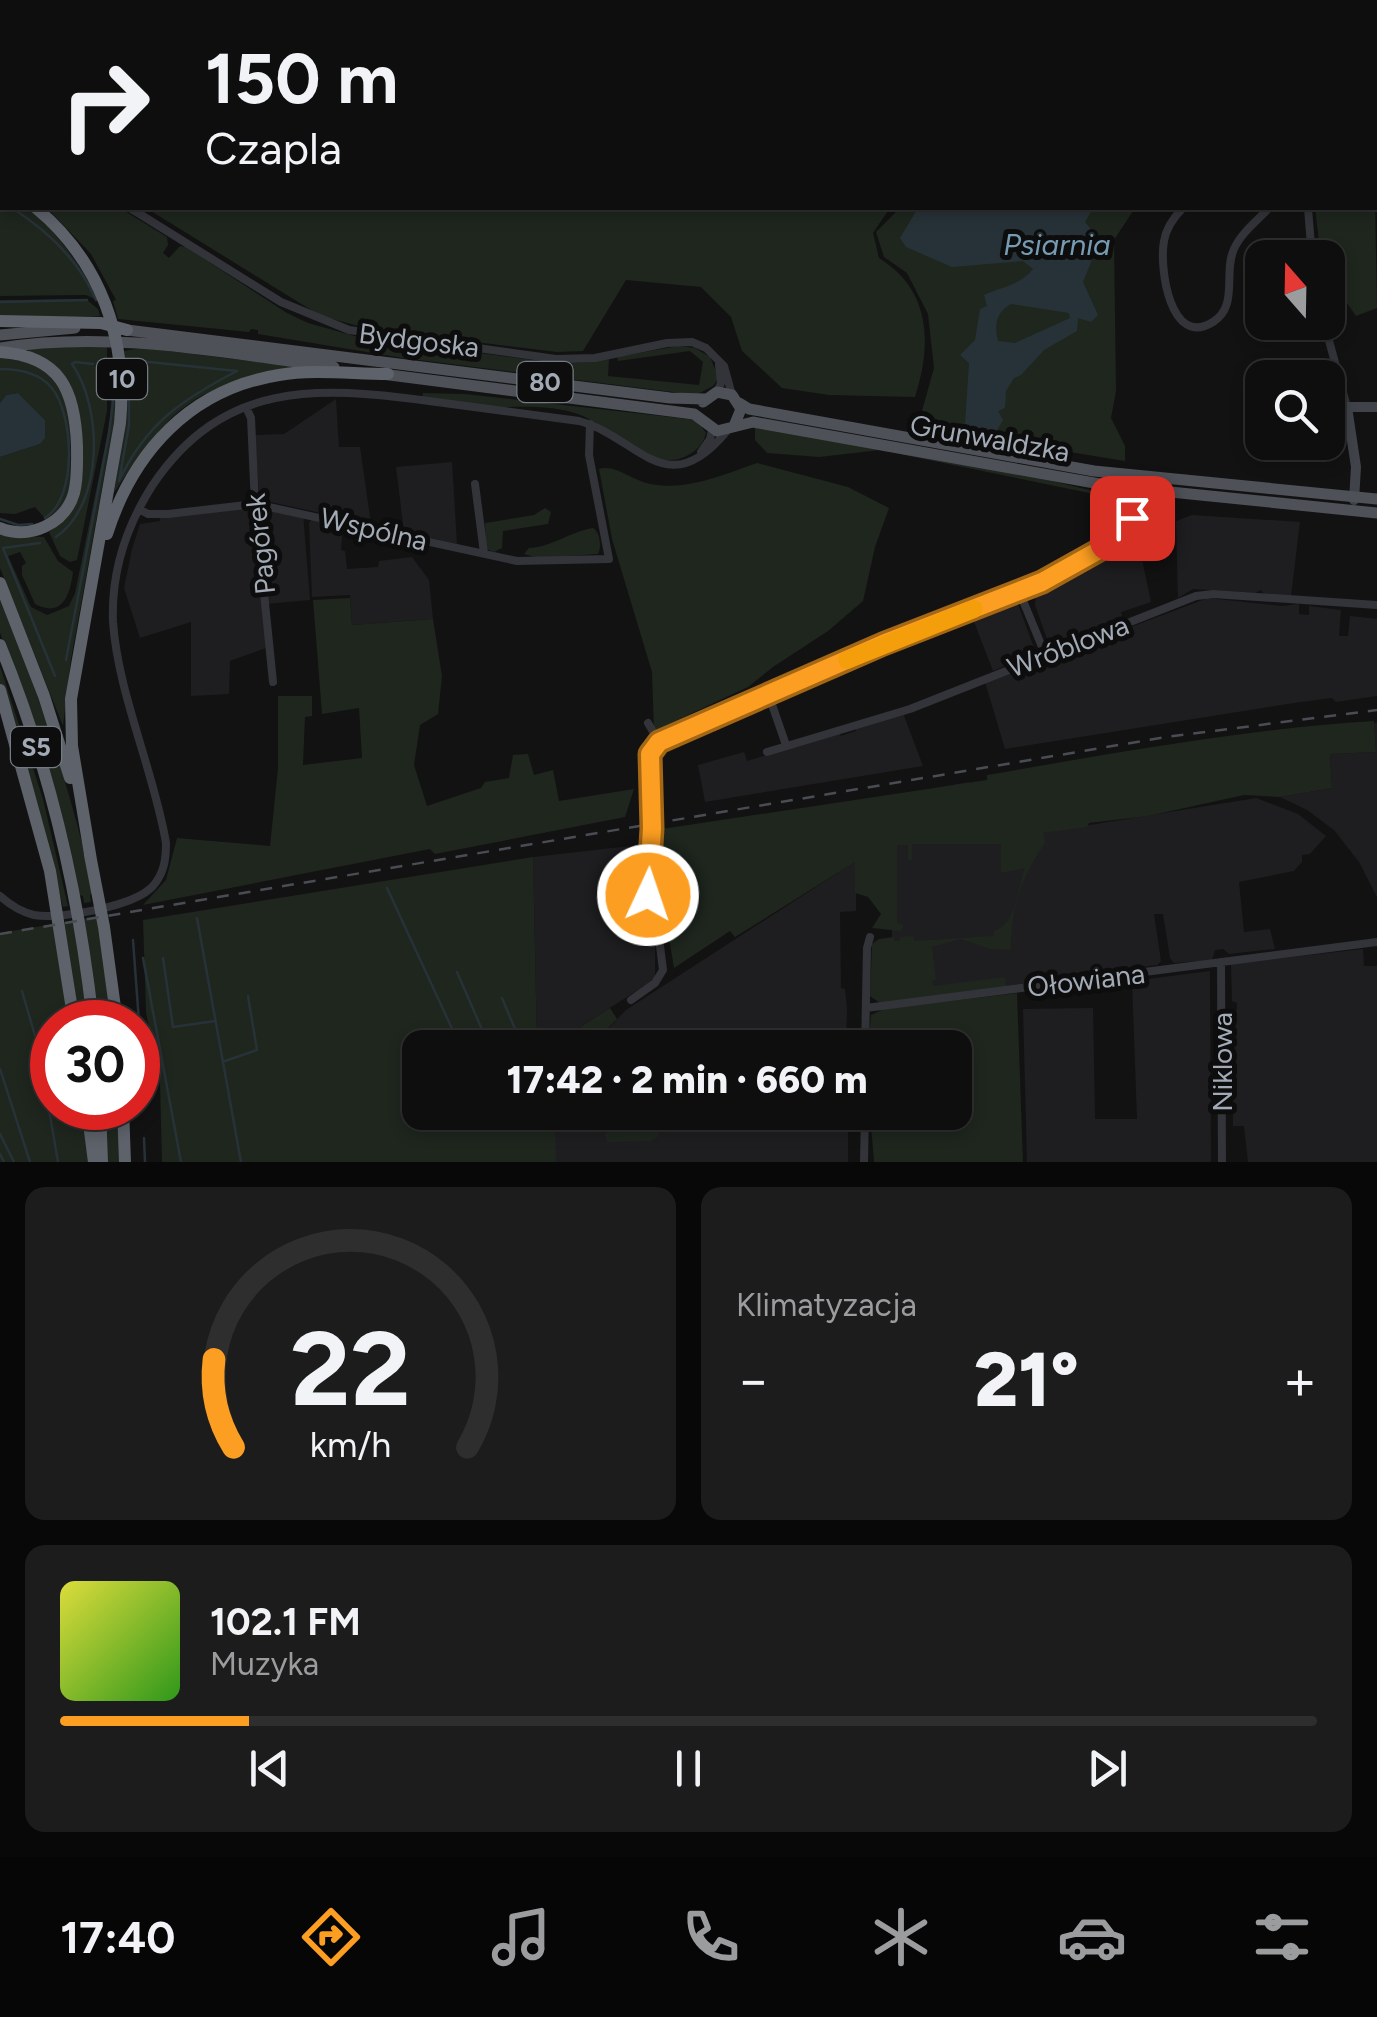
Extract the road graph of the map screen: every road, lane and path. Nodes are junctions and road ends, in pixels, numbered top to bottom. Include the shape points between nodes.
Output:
1 (38, 210) edge
2 (133, 210) edge
3 (1181, 210) edge
4 (1267, 210) edge
5 (1308, 210) edge
6 (1311, 240) edge
7 (0, 321) edge
8 (103, 331) junction
9 (124, 332) junction
10 (0, 335) edge
11 (1329, 340) edge
12 (0, 350) edge
13 (719, 361) junction
14 (388, 374) junction
15 (711, 395) junction
16 (735, 399) junction
17 (246, 407) junction
18 (1347, 407) junction
19 (1377, 408) edge
20 (590, 424) junction
21 (707, 425) junction
22 (730, 429) junction
23 (893, 441) junction
24 (700, 454) junction
25 (1140, 475) junction
26 (475, 484) dead end
27 (1138, 489) junction
28 (1377, 499) edge
29 (255, 504) junction
30 (1354, 504) junction
31 (139, 509) junction
32 (1377, 513) edge
33 (0, 528) edge
34 (484, 553) junction
35 (92, 574) junction
36 (0, 583) edge
37 (1019, 590) junction
38 (1377, 606) edge
39 (0, 646) edge
40 (1045, 654) junction
41 (274, 682) dead end
42 (0, 690) edge
43 (768, 693) junction
44 (0, 710) edge
45 (648, 723) dead end
46 (659, 742) junction
47 (786, 745) junction
48 (766, 752) dead end
49 (25, 773) junction
50 (91, 860) junction
51 (0, 896) edge
52 (870, 937) dead end
53 (1377, 942) edge
54 (1221, 962) junction
55 (71, 1000) edge
56 (90, 1000) edge
57 (114, 1000) edge
58 (631, 1000) dead end
59 (866, 1008) junction
60 (865, 1030) edge
61 (90, 1130) edge
62 (101, 1130) edge
63 (125, 1130) edge
64 (864, 1130) edge
65 (94, 1162) edge
66 (102, 1162) edge
67 (126, 1162) edge
68 (864, 1162) edge
69 (1222, 1162) edge

1 - 35 highway, 10 via 90,270 119,351 120,422
2 - 13 street via 281,302 348,330 556,359 692,342
3 - 4 street via 1167,228 1163,264 1173,311 1199,327 1223,312 1231,254
5 - 6 street
7 - 8 highway
8 - 9 highway
8 - 10 main road
8 - 12 main road
9 - 14 main road, 80
9 - 15 main road, Bydgoska / 80 via 670,398
11 - 18 street
12 - 33 highway via 48,366 65,385 76,418 77,462 70,504 54,521 34,531
13 - 15 street via 721,383
13 - 16 street
14 - 21 main road, Bydgoska / 80 via 694,414
14 - 35 highway via 279,375 235,386 194,407 153,443 128,480
15 - 16 main road, 80
15 - 21 main road via 701,409
16 - 22 main road via 740,416
16 - 23 main road, 80 via 749,409
17 - 20 street via 302,392 362,392
17 - 29 street, Pagórek
17 - 31 street via 186,446
18 - 19 street
18 - 30 street
20 - 24 street via 663,465
20 - 34 street, Wspólna via 589,455 610,560 533,563
21 - 22 main road, 80
21 - 24 street via 710,439
22 - 23 main road, 80 via 753,422
22 - 24 street
23 - 25 main road, Grunwaldzka / 80
23 - 27 main road, Grunwaldzka / 80
25 - 27 street
25 - 30 main road, Grunwaldzka / 80
26 - 34 street
27 - 30 main road, Grunwaldzka / 80
27 - 37 street via 1132,518 1116,540
28 - 30 main road, Grunwaldzka / 80
29 - 31 street, Wspólna via 168,514
29 - 34 street, Wspólna
29 - 41 street, Pagórek
30 - 32 main road, Grunwaldzka / 80
31 - 51 street via 120,556 114,623 163,824 161,875 132,900 48,916 28,914
35 - 50 highway, 10 via 70,722
36 - 50 highway, S5 via 44,696
37 - 40 street
37 - 43 street
38 - 40 street, Wróblowa via 1196,596
39 - 56 highway, S5 via 39,756
40 - 47 street, Wróblowa via 910,709
42 - 49 highway
43 - 46 street
43 - 47 street
44 - 49 highway
45 - 46 street
46 - 58 street via 650,754 648,895 663,970
47 - 48 street, Wróblowa
49 - 55 highway
50 - 57 highway, S5
52 - 59 street
53 - 54 street, Ołowiana
54 - 59 street, Ołowiana
54 - 69 street, Niklowa
59 - 60 street
61 - 65 highway
62 - 66 highway
63 - 67 highway
64 - 68 street

